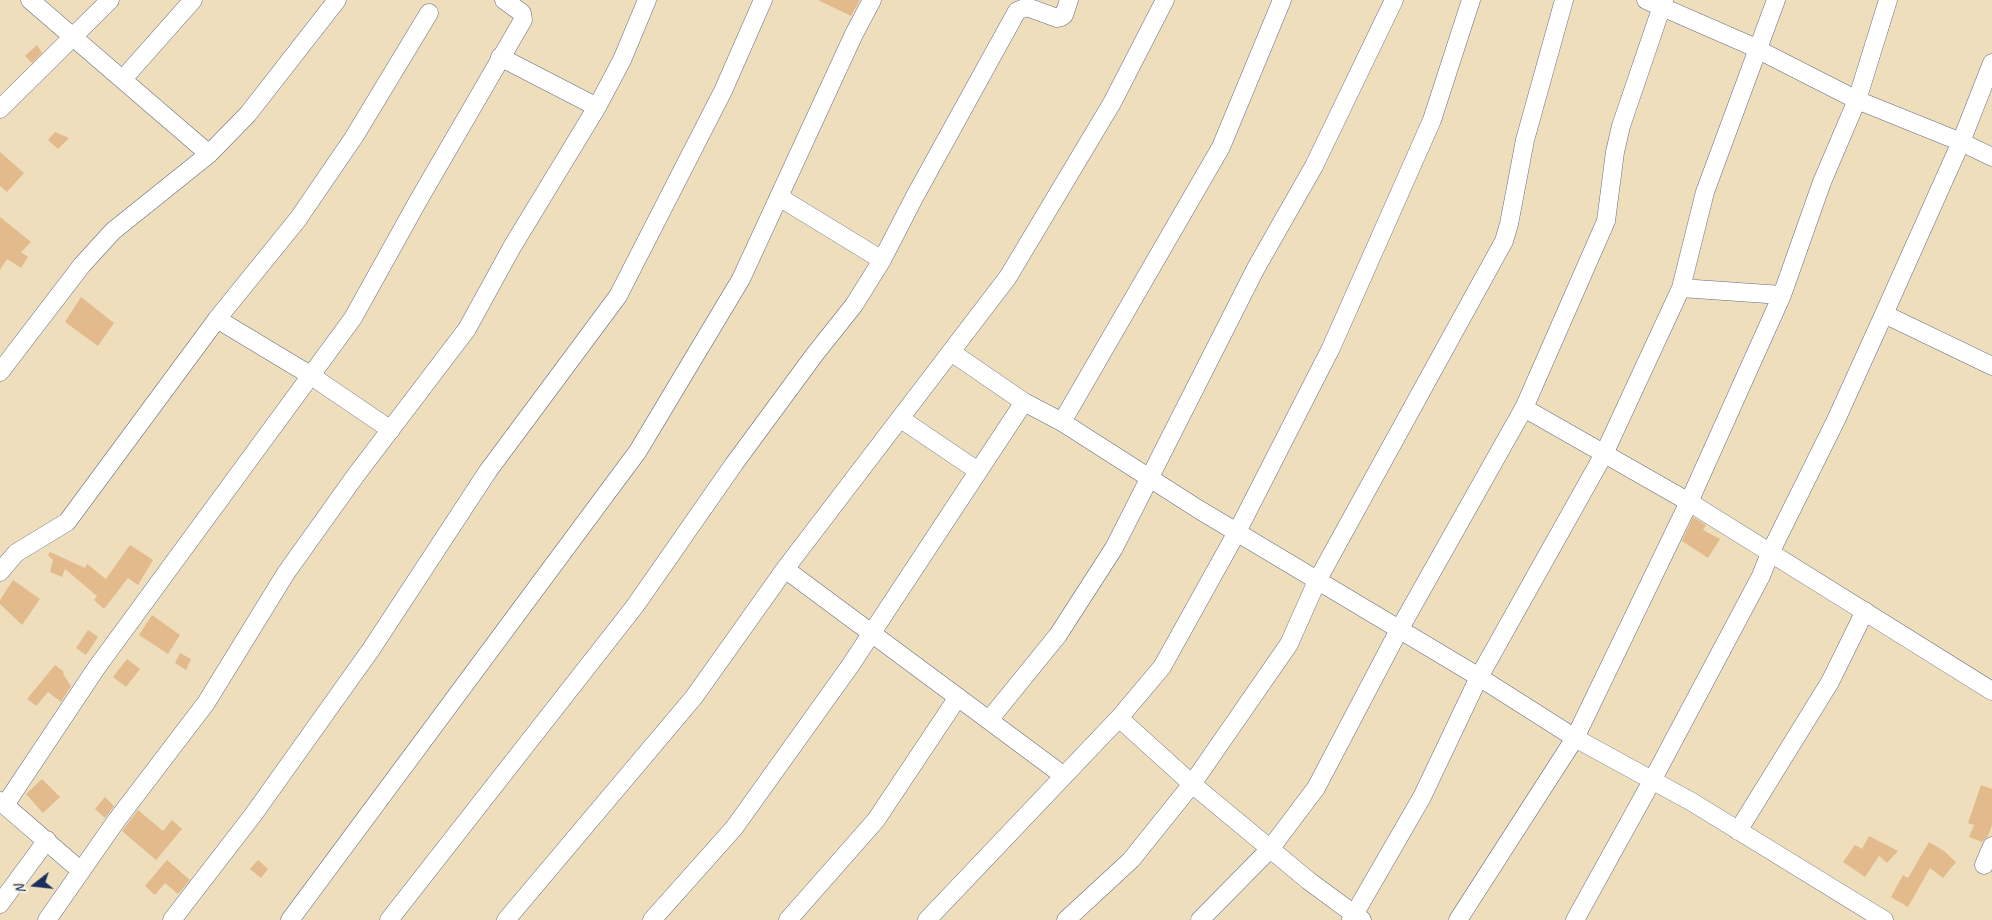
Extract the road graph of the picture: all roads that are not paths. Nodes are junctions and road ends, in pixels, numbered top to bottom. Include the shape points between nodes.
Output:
1 (30, 0) edge
2 (110, 0) edge
3 (193, 0) edge
4 (337, 0) edge
5 (506, 0) edge
6 (647, 0) edge
7 (763, 0) edge
8 (872, 0) edge
9 (1069, 0) edge
10 (1165, 0) edge
11 (1282, 0) edge
12 (1394, 0) edge
13 (1471, 0) edge
14 (1564, 0) edge
15 (1776, 0) edge
16 (1888, 0) edge
17 (1657, 2) edge
18 (429, 12) dead end
19 (72, 38) junction
20 (1757, 48) junction
21 (500, 57) junction
22 (1992, 63) edge
23 (123, 79) junction
24 (1857, 100) junction
25 (597, 107) junction
26 (0, 109) edge
27 (1961, 142) junction
28 (209, 154) junction
29 (1992, 158) edge
30 (779, 197) junction
31 (882, 260) junction
32 (1681, 288) junction
33 (1782, 295) junction
34 (1884, 314) junction
35 (217, 319) junction
36 (952, 352) junction
37 (1992, 366) edge
38 (0, 372) edge
39 (310, 375) junction
40 (1024, 402) junction
41 (1524, 408) junction
42 (901, 419) junction
43 (1062, 422) junction
44 (390, 430) junction
45 (1604, 454) junction
46 (978, 471) junction
47 (1150, 478) junction
48 (1689, 502) junction
49 (1237, 532) junction
50 (1770, 553) junction
51 (785, 569) junction
52 (0, 572) edge
53 (1317, 580) junction
54 (1865, 612) junction
55 (1399, 630) junction
56 (872, 632) junction
57 (1480, 677) junction
58 (1992, 691) edge
59 (958, 697) junction
60 (1119, 718) junction
61 (989, 720) junction
62 (1575, 738) junction
63 (1064, 776) junction
64 (1653, 779) junction
65 (1192, 784) junction
66 (2, 803) edge
67 (1738, 831) junction
68 (47, 840) junction
69 (1992, 846) edge
70 (1270, 849) junction
71 (1984, 865) dead end
72 (81, 871) junction
73 (0, 904) edge
74 (1356, 918) edge
75 (47, 920) edge
76 (172, 920) edge
77 (290, 920) edge
78 (389, 920) edge
79 (506, 920) edge
80 (652, 920) edge
81 (788, 920) edge
82 (927, 920) edge
83 (1066, 920) edge
84 (1200, 920) edge
85 (1458, 920) edge
86 (1575, 920) edge
87 (1884, 920) edge

1 - 19 street
2 - 19 street
3 - 23 street
4 - 28 street via 248,114
5 - 21 street via 522,13 523,20
6 - 25 street via 622,60
7 - 76 street via 723,91 618,296 488,471 372,648 253,815
8 - 30 street
9 - 31 street via 1064,15 1057,18 1026,7 1017,11
10 - 36 street via 1112,103 1008,277
11 - 43 street via 1221,147
12 - 47 street via 1314,166 1256,268
13 - 49 street via 1424,138 1331,348
14 - 53 street via 1525,140 1504,241
15 - 20 street
16 - 24 street
17 - 20 street
17 - 41 street via 1615,152 1610,209
18 - 35 street via 354,137 298,219
19 - 23 street
19 - 26 street
20 - 24 street
20 - 32 street via 1705,192
21 - 25 street
21 - 39 street via 352,318
22 - 27 street
23 - 28 street
24 - 27 street
24 - 33 street via 1822,182
25 - 44 street via 512,247 467,329
27 - 29 street
27 - 34 street
28 - 38 street via 113,232 82,265
30 - 31 street
30 - 77 street via 742,279 638,451
31 - 78 street via 854,305 734,464 634,606
32 - 33 street
32 - 45 street
33 - 48 street
34 - 37 street
34 - 50 street
35 - 39 street
35 - 52 street via 67,522 16,552
36 - 40 street
36 - 42 street
39 - 44 street
39 - 66 street
40 - 43 street
40 - 46 street
41 - 45 street
41 - 55 street
42 - 46 street
42 - 51 street
43 - 47 street
44 - 72 street via 286,573 206,703
45 - 48 street
45 - 57 street
46 - 56 street
47 - 49 street
47 - 61 street via 1114,548 1058,635
48 - 50 street
48 - 62 street
49 - 53 street
49 - 60 street via 1162,667
50 - 54 street
50 - 64 street via 1761,576
51 - 56 street
51 - 79 street via 694,697
53 - 55 street
53 - 65 street via 1289,644
54 - 58 street
54 - 67 street via 1830,682
55 - 57 street
55 - 70 street via 1316,788
56 - 59 street
56 - 80 street via 734,828
57 - 62 street
57 - 74 street via 1422,797
59 - 61 street
59 - 81 street via 876,820
60 - 63 street
60 - 65 street
61 - 63 street
62 - 64 street
62 - 85 street
63 - 82 street
64 - 67 street
64 - 86 street
65 - 70 street
65 - 83 street via 1131,860
66 - 68 street
67 - 87 street
68 - 72 street
68 - 73 street
69 - 71 street
70 - 74 street
70 - 84 street
72 - 75 street

